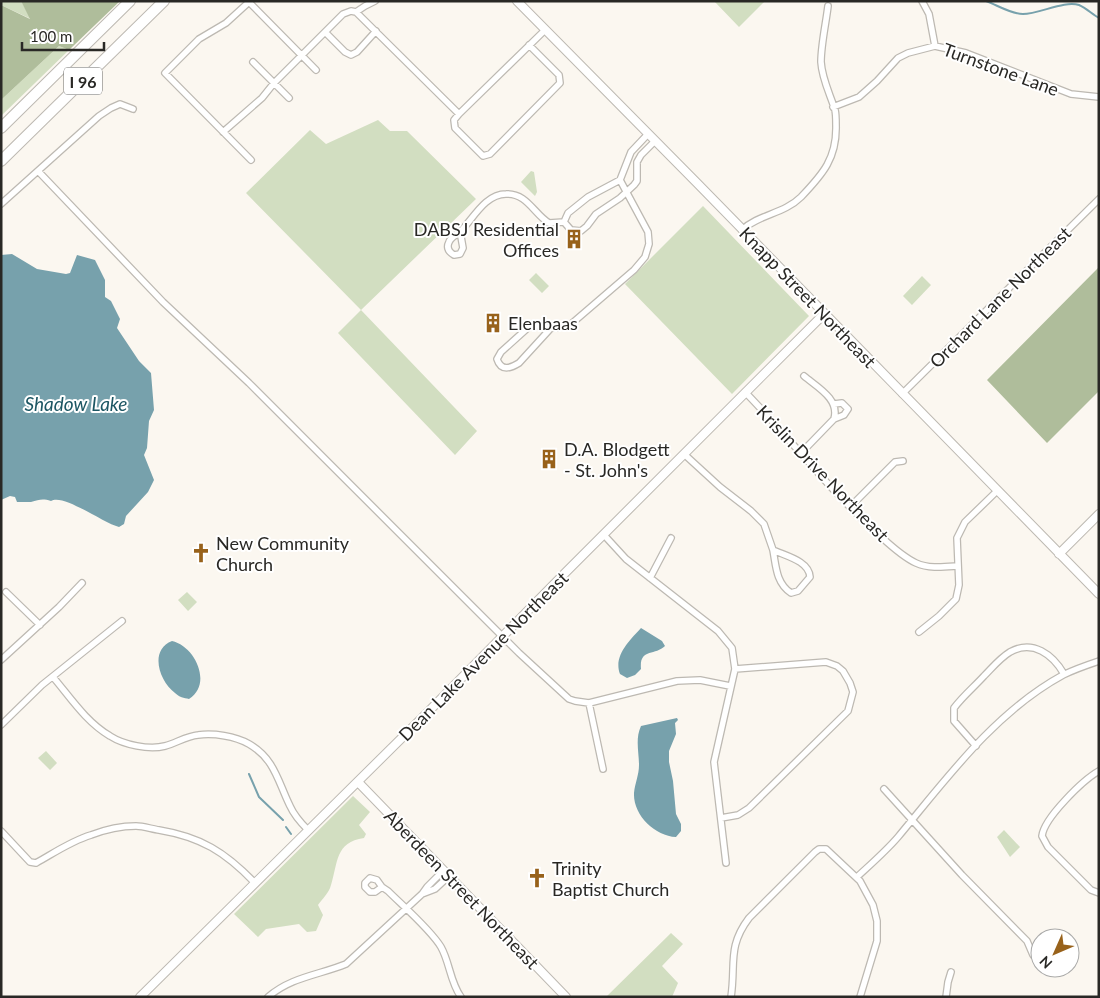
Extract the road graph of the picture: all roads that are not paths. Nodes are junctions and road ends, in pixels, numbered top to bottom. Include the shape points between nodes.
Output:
1 (130, 1) edge
2 (164, 1) edge
3 (375, 1) edge
4 (516, 1) edge
5 (922, 1) edge
6 (248, 2) edge
7 (828, 6) dead end
8 (356, 12) junction
9 (545, 30) junction
10 (325, 32) junction
11 (376, 32) junction
12 (529, 45) junction
13 (935, 46) junction
14 (302, 55) junction
15 (253, 62) dead end
16 (316, 70) dead end
17 (274, 83) junction
18 (1099, 97) edge
19 (290, 98) dead end
20 (834, 106) junction
21 (133, 109) dead end
22 (459, 114) junction
23 (1, 128) edge
24 (223, 132) junction
25 (648, 134) junction
26 (655, 141) junction
27 (250, 160) dead end
28 (1, 161) edge
29 (38, 171) junction
30 (620, 180) junction
31 (626, 192) junction
32 (1099, 199) edge
33 (1, 204) edge
34 (564, 222) junction
35 (742, 230) junction
36 (460, 231) dead end
37 (824, 314) junction
38 (551, 328) junction
39 (804, 376) dead end
40 (745, 392) junction
41 (902, 394) junction
42 (834, 404) junction
43 (834, 419) junction
44 (802, 452) junction
45 (684, 454) junction
46 (902, 461) dead end
47 (997, 491) junction
48 (850, 507) junction
49 (1099, 514) edge
50 (604, 535) junction
51 (671, 538) dead end
52 (773, 550) junction
53 (1059, 554) junction
54 (958, 566) junction
55 (650, 578) junction
56 (82, 583) dead end
57 (6, 592) dead end
58 (1099, 594) edge
59 (122, 621) dead end
60 (40, 625) junction
61 (919, 632) dead end
62 (503, 636) junction
63 (1, 660) edge
64 (1099, 661) edge
65 (735, 669) junction
66 (1064, 674) junction
67 (53, 676) junction
68 (730, 686) junction
69 (589, 702) junction
70 (1, 725) edge
71 (976, 746) junction
72 (603, 768) dead end
73 (1099, 771) edge
74 (358, 782) junction
75 (884, 788) dead end
76 (721, 818) junction
77 (912, 818) junction
78 (308, 830) junction
79 (1, 831) edge
80 (726, 864) dead end
81 (446, 873) junction
82 (857, 877) junction
83 (254, 882) junction
84 (382, 887) dead end
85 (1099, 892) edge
86 (406, 908) junction
87 (1030, 946) edge
88 (951, 972) dead end
89 (140, 997) edge
90 (268, 997) edge
91 (461, 997) edge
92 (566, 997) edge
93 (731, 997) edge
94 (860, 997) edge
95 (946, 997) edge

1 - 23 highway, I 96
2 - 28 highway, I 96
3 - 8 street
4 - 9 main road, Knapp Street Northeast
5 - 13 street via 929,14
6 - 14 street
6 - 24 street via 229,21 199,39 165,73
7 - 20 street via 821,62 825,86
8 - 10 street via 345,13
8 - 11 street
9 - 12 street
9 - 25 main road, Knapp Street Northeast
10 - 11 street via 351,55
10 - 14 street
11 - 22 street
12 - 22 street
12 - 22 street via 559,75 560,83 489,155 480,154 455,128 454,120
13 - 18 street, Turnstone Lane via 966,53 1071,94
13 - 20 street, Turnstone Lane via 898,58 859,97
14 - 16 street
14 - 17 street
15 - 17 street
17 - 19 street
17 - 24 street via 262,98
20 - 35 street via 836,140 832,155 818,177 784,210 756,220
21 - 29 street via 120,104 111,108
24 - 27 street
25 - 26 main road, Knapp Street Northeast
25 - 30 street via 631,152
26 - 31 street via 641,155 636,183
26 - 35 main road, Knapp Street Northeast
29 - 33 street
29 - 62 street via 163,302
30 - 31 street
30 - 34 street via 588,197 568,213
31 - 34 street via 596,214 581,230 571,230
31 - 38 street via 648,232 650,244 645,257 570,324
32 - 41 street, Orchard Lane Northeast
34 - 36 street via 549,223 523,198 507,194 491,199
35 - 37 main road, Knapp Street Northeast
37 - 40 main road, Dean Lake Avenue Northeast
37 - 41 main road, Knapp Street Northeast
38 - 38 street via 531,325 501,352 497,359 499,364 508,369 519,363
39 - 42 street
40 - 44 street, Krislin Drive Northeast
40 - 45 main road, Dean Lake Avenue Northeast
41 - 47 main road, Knapp Street Northeast
42 - 43 street
42 - 43 street via 842,402 848,409 844,415
43 - 44 street
44 - 48 street, Krislin Drive Northeast
45 - 50 main road, Dean Lake Avenue Northeast
45 - 52 street via 764,524
46 - 48 street via 894,462
47 - 53 main road, Knapp Street Northeast
47 - 54 street via 965,522 958,538
48 - 54 street, Krislin Drive Northeast via 889,544 915,563 933,567
49 - 53 main road
50 - 55 street via 626,559
50 - 62 main road, Dean Lake Avenue Northeast
51 - 55 street
52 - 52 street via 807,567 810,577 798,591 791,593 779,580
53 - 58 main road, Knapp Street Northeast
54 - 61 street via 956,599
55 - 65 street via 718,631 732,648
56 - 60 street
57 - 60 street
59 - 67 street
60 - 63 street
62 - 69 street via 569,698
62 - 74 main road, Dean Lake Avenue Northeast
64 - 66 street
65 - 68 street
65 - 76 street via 826,662 843,671 853,692 848,711 750,808
66 - 71 street via 1025,701
66 - 71 street via 1057,662 1037,648 1010,652 954,708 954,721
67 - 70 street
67 - 78 street via 95,725 111,737 128,743 163,747 197,735 230,737 249,744 269,761 290,808
68 - 69 street via 690,679
68 - 76 street via 714,762
69 - 72 street
71 - 77 street
73 - 85 street via 1046,822 1042,836 1048,847 1091,890
74 - 78 main road, Dean Lake Avenue Northeast
74 - 81 main road, Aberdeen Street Northeast
75 - 77 street
76 - 80 street
77 - 82 street via 897,838
77 - 87 street
78 - 83 main road, Dean Lake Avenue Northeast
79 - 83 street via 30,862 36,863 91,834 136,826 181,834 220,852
81 - 86 street via 427,886
81 - 92 main road, Aberdeen Street Northeast
82 - 93 street via 832,853 819,849 743,926 733,956
82 - 94 street via 873,905 877,921 877,941
83 - 89 main road, Dean Lake Avenue Northeast
84 - 86 street
86 - 90 street via 346,964 286,983
86 - 91 street via 440,946 452,982
88 - 95 street

